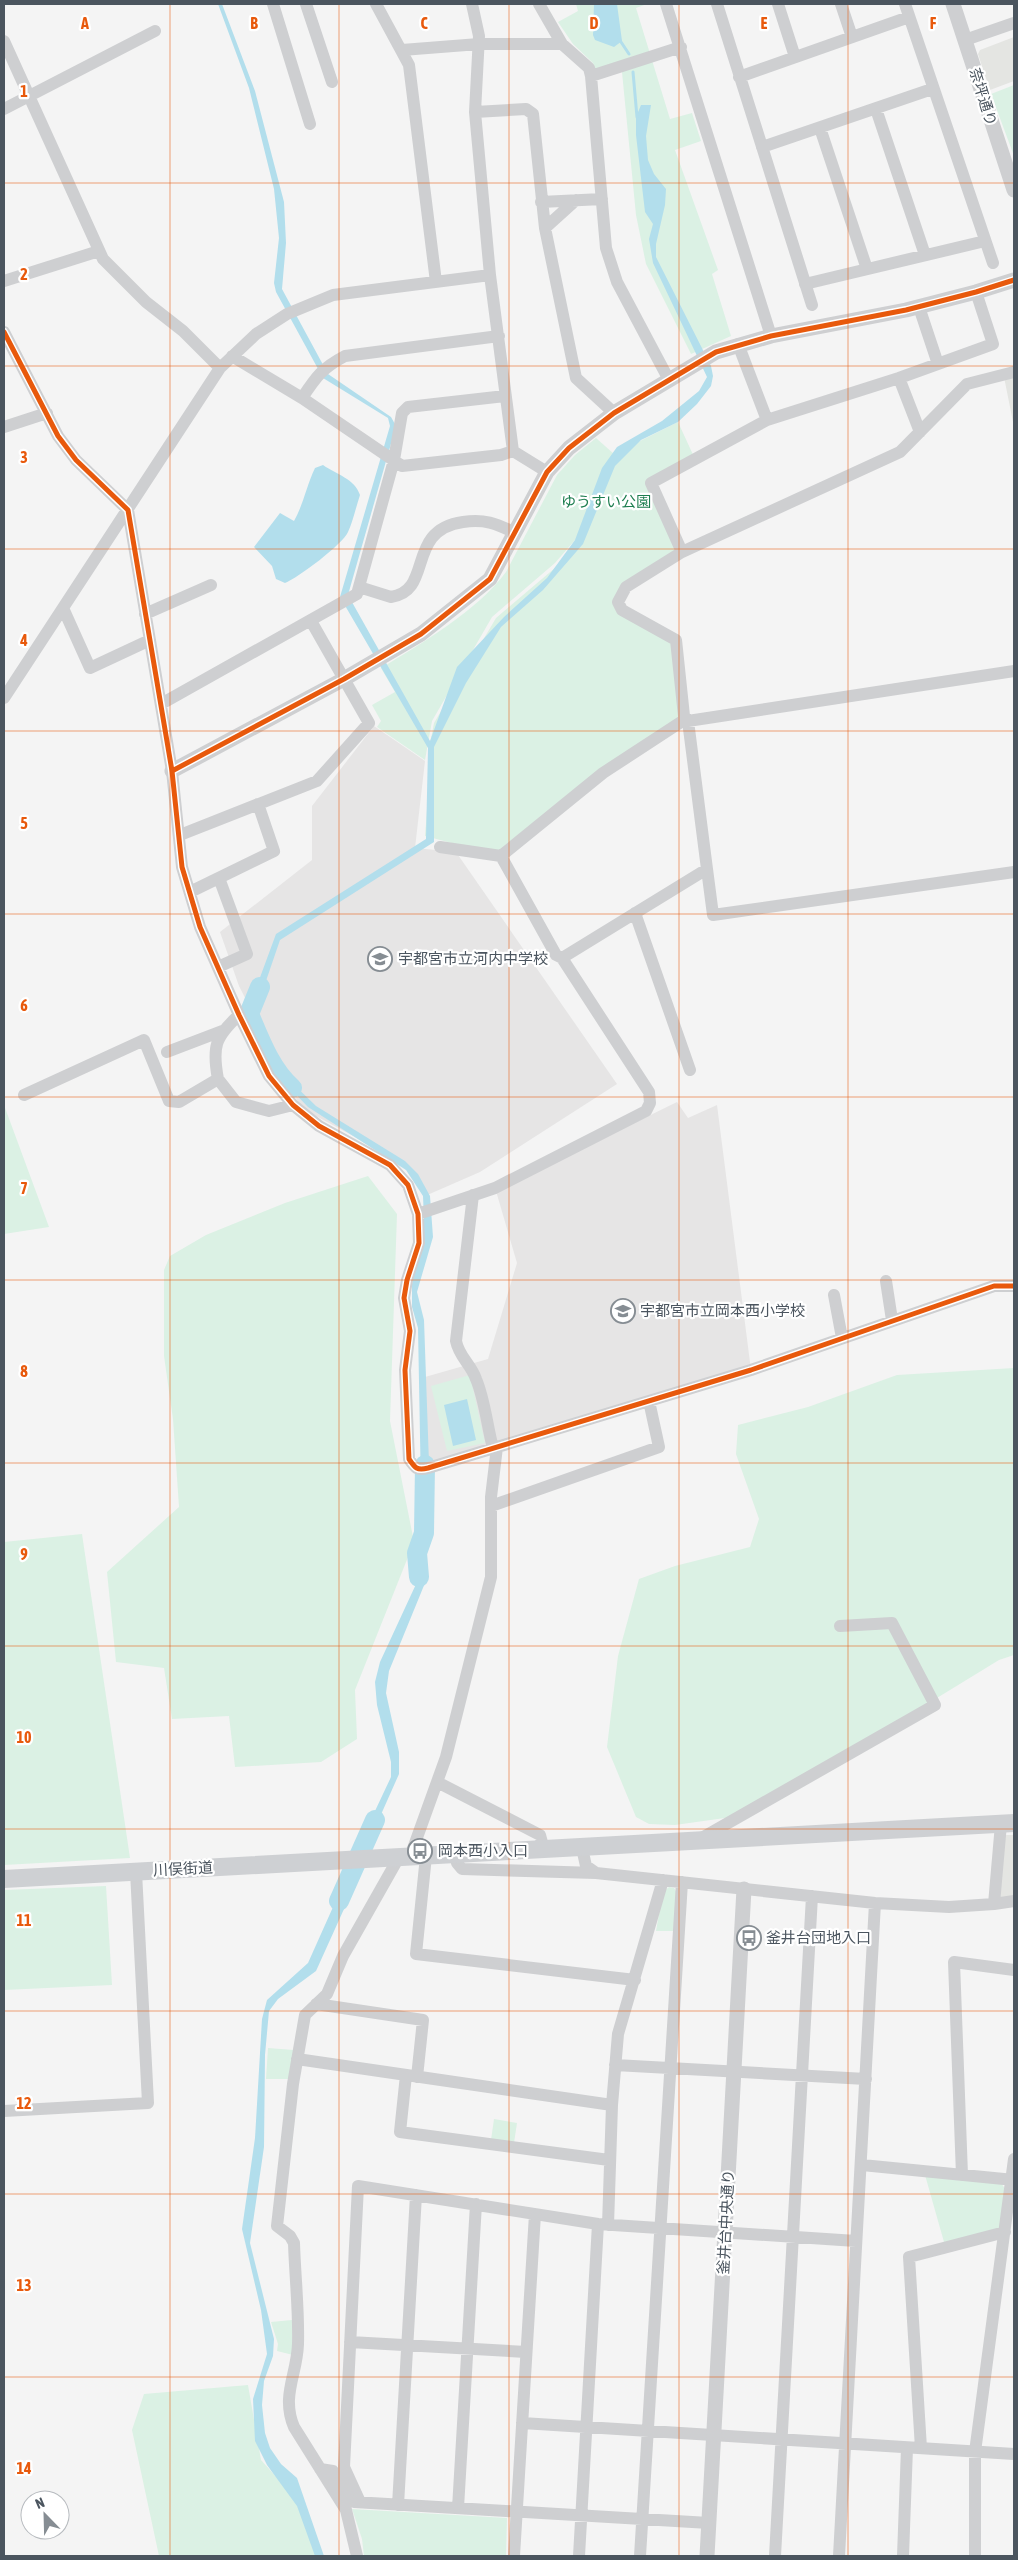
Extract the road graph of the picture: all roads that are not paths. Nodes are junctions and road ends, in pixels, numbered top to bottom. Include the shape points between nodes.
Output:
1 (273, 4) edge
2 (306, 4) edge
3 (376, 4) edge
4 (472, 4) edge
5 (539, 4) edge
6 (666, 4) edge
7 (717, 4) edge
8 (778, 4) edge
9 (841, 4) edge
10 (905, 4) edge
11 (953, 4) edge
12 (909, 17) junction
13 (1014, 23) edge
14 (155, 31) dead end
15 (852, 37) junction
16 (965, 40) junction
17 (4, 41) edge
18 (479, 44) junction
19 (562, 44) junction
20 (680, 47) junction
21 (402, 50) junction
22 (795, 57) junction
23 (591, 76) junction
24 (739, 76) junction
25 (332, 82) dead end
26 (932, 88) junction
27 (28, 95) junction
28 (876, 109) junction
29 (4, 110) edge
30 (475, 112) junction
31 (310, 124) dead end
32 (820, 128) junction
33 (762, 147) junction
34 (1014, 190) edge
35 (602, 199) junction
36 (576, 200) junction
37 (540, 202) junction
38 (545, 228) junction
39 (985, 241) junction
40 (99, 251) junction
41 (925, 255) junction
42 (993, 263) dead end
43 (867, 269) junction
44 (490, 275) junction
45 (1014, 280) edge
46 (4, 281) edge
47 (436, 282) junction
48 (805, 284) junction
49 (976, 292) junction
50 (812, 305) dead end
51 (919, 307) junction
52 (4, 332) edge
53 (499, 336) junction
54 (771, 336) junction
55 (738, 344) junction
56 (232, 356) junction
57 (938, 364) junction
58 (220, 368) junction
59 (1014, 372) edge
60 (900, 378) junction
61 (669, 380) junction
62 (505, 396) junction
63 (302, 398) junction
64 (47, 413) junction
65 (614, 413) junction
66 (767, 420) junction
67 (4, 427) edge
68 (920, 432) junction
69 (512, 451) junction
70 (388, 456) junction
71 (547, 472) junction
72 (128, 510) junction
73 (515, 533) junction
74 (682, 552) junction
75 (211, 586) dead end
76 (359, 587) junction
77 (63, 608) junction
78 (145, 614) junction
79 (311, 621) junction
80 (150, 640) junction
81 (1014, 671) edge
82 (344, 679) junction
83 (4, 698) edge
84 (161, 704) junction
85 (688, 721) junction
86 (172, 771) junction
87 (258, 804) junction
88 (180, 835) junction
89 (440, 847) dead end
90 (501, 856) junction
91 (707, 869) junction
92 (1014, 872) edge
93 (218, 878) junction
94 (190, 892) junction
95 (635, 914) junction
96 (562, 958) junction
97 (218, 967) junction
98 (239, 1015) junction
99 (222, 1031) junction
100 (167, 1052) dead end
101 (690, 1070) dead end
102 (218, 1079) junction
103 (24, 1095) dead end
104 (293, 1105) junction
105 (472, 1195) junction
106 (424, 1212) junction
107 (886, 1281) dead end
108 (1014, 1286) edge
109 (834, 1295) dead end
110 (892, 1320) junction
111 (842, 1338) junction
112 (649, 1401) junction
113 (495, 1448) junction
114 (491, 1506) junction
115 (840, 1626) dead end
116 (437, 1782) junction
117 (1008, 1824) edge
118 (696, 1841) junction
119 (582, 1848) junction
120 (544, 1850) junction
121 (455, 1854) junction
122 (412, 1857) junction
123 (136, 1872) junction
124 (596, 1873) junction
125 (4, 1879) edge
126 (663, 1880) junction
127 (682, 1882) junction
128 (744, 1889) junction
129 (812, 1896) junction
130 (1014, 1901) edge
131 (875, 1903) junction
132 (994, 1904) junction
133 (1014, 1970) edge
134 (635, 1980) junction
135 (316, 2004) junction
136 (297, 2059) junction
137 (615, 2065) junction
138 (670, 2069) junction
139 (735, 2073) junction
140 (411, 2076) junction
141 (802, 2076) junction
142 (866, 2080) junction
143 (612, 2105) junction
144 (4, 2111) edge
145 (1014, 2159) edge
146 (609, 2160) junction
147 (862, 2165) junction
148 (962, 2175) junction
149 (1013, 2180) edge
150 (416, 2195) junction
151 (476, 2204) junction
152 (535, 2214) junction
153 (603, 2225) junction
154 (660, 2229) junction
155 (726, 2232) junction
156 (1005, 2232) junction
157 (793, 2236) junction
158 (856, 2240) junction
159 (350, 2342) junction
160 (408, 2346) junction
161 (467, 2349) junction
162 (526, 2352) junction
163 (522, 2423) junction
164 (587, 2427) junction
165 (648, 2432) junction
166 (713, 2436) junction
167 (782, 2440) junction
168 (845, 2444) junction
169 (907, 2448) junction
170 (921, 2448) junction
171 (975, 2452) junction
172 (1014, 2454) edge
173 (320, 2469) junction
174 (360, 2502) junction
175 (398, 2505) junction
176 (458, 2508) junction
177 (516, 2511) junction
178 (582, 2515) junction
179 (642, 2519) junction
180 (709, 2523) junction
181 (357, 2556) edge
182 (514, 2556) edge
183 (579, 2556) edge
184 (640, 2556) edge
185 (707, 2556) edge
186 (775, 2556) edge
187 (839, 2556) edge
188 (903, 2556) edge
189 (975, 2556) edge

1 - 31 street
2 - 25 street
3 - 21 street
4 - 18 street
5 - 19 street
6 - 20 street
7 - 24 street
8 - 22 street
9 - 15 street
10 - 12 street
11 - 16 street, 奈坪通り
12 - 15 street
12 - 26 street
13 - 16 street
14 - 27 street
15 - 22 street
16 - 34 street, 奈坪通り
17 - 27 street
18 - 19 street
18 - 21 street
18 - 30 street
19 - 23 street via 589,68
20 - 23 street
20 - 54 street
21 - 47 street via 410,65
22 - 24 street
23 - 35 street
24 - 33 street
26 - 28 street
26 - 39 street
27 - 29 street
27 - 40 street
28 - 32 street
28 - 41 street
30 - 37 street via 526,108 533,114
30 - 44 street
32 - 33 street
32 - 43 street
33 - 48 street
35 - 36 street
35 - 61 street via 606,248 617,282
36 - 37 street
36 - 38 street
37 - 38 street
38 - 65 street via 576,378
39 - 41 street
39 - 42 street
40 - 46 street
40 - 58 street via 146,302 183,331
41 - 43 street
43 - 48 street
44 - 47 street
44 - 53 street
45 - 49 street
47 - 56 street via 333,295 290,312 256,334
48 - 50 street
49 - 51 street
49 - 57 street via 993,344
51 - 54 street
51 - 57 street
52 - 64 street
53 - 62 street
53 - 63 street via 345,356 322,370
54 - 55 street
55 - 61 street via 703,359
55 - 66 street
56 - 58 street
56 - 63 street
57 - 60 street
58 - 72 street
59 - 68 street via 967,384
60 - 66 street
60 - 68 street
61 - 65 street
62 - 69 street
62 - 70 street via 408,407 402,413
63 - 70 street
64 - 67 street
64 - 72 street via 58,436 76,460
65 - 71 street via 569,448
66 - 74 street via 651,483
68 - 74 street via 900,452
69 - 70 street via 402,466
69 - 71 street
70 - 76 street
71 - 73 street
72 - 77 street
72 - 78 street
73 - 76 street via 496,522 480,520 439,529 429,540 415,581 408,590 391,597
73 - 82 street via 490,580 422,634
74 - 85 street via 626,586 618,602 622,610 676,640 684,716
75 - 78 street
76 - 79 street via 357,594
77 - 80 street via 90,668
77 - 83 street
78 - 80 street
79 - 82 street
79 - 84 street
80 - 84 street
81 - 85 street
82 - 86 street
82 - 87 street via 369,723 316,781
84 - 86 street
85 - 90 street via 681,722 603,773
85 - 91 street
86 - 88 street
87 - 88 street
87 - 93 street via 274,851
88 - 94 street via 182,867
89 - 90 street
90 - 96 street via 556,956
91 - 92 street via 714,915
91 - 95 street
93 - 94 street
93 - 97 street via 247,954
94 - 97 street via 200,927
95 - 96 street
95 - 101 street
96 - 105 street via 649,1092 650,1102 646,1111 495,1188
97 - 98 street
98 - 99 street
98 - 104 street via 269,1076
99 - 100 street
99 - 102 street via 216,1044 214,1062
102 - 103 street via 179,1102 169,1101 144,1040
102 - 104 street via 236,1102 269,1111
104 - 106 street via 319,1126 390,1165 408,1185
105 - 106 street
105 - 113 street via 456,1342 477,1380
106 - 113 street via 404,1298 410,1331 406,1370 409,1460 415,1468 424,1469
107 - 110 street
108 - 110 street via 994,1286
109 - 111 street
110 - 111 street
111 - 112 street
112 - 113 street
112 - 114 street via 659,1447
113 - 114 street
114 - 116 street via 491,1577
115 - 118 street via 892,1623 935,1705
116 - 120 street via 540,1835
116 - 122 street
117 - 118 main road, 川俣街道
117 - 132 street
118 - 119 main road, 川俣街道
119 - 120 main road, 川俣街道
119 - 124 street via 586,1866
120 - 121 main road, 川俣街道
121 - 122 main road, 川俣街道
121 - 124 street via 462,1869
122 - 123 main road, 川俣街道
122 - 134 street via 416,1954
122 - 135 street via 343,1956 327,1994
123 - 125 main road, 川俣街道
123 - 144 street via 148,2103
124 - 126 street
126 - 127 street
126 - 134 street
127 - 128 street
127 - 138 street
128 - 129 street
128 - 139 street, 釜井台中央通り
129 - 131 street
129 - 141 street
130 - 132 street
131 - 132 street via 949,1907
131 - 142 street
133 - 148 street via 954,1962
134 - 137 street via 622,2014
135 - 136 street via 305,2015
135 - 140 street via 423,2020
136 - 140 street
136 - 173 street via 277,2226 294,2243 298,2346 288,2414
137 - 138 street
137 - 143 street
138 - 139 street
138 - 154 street
139 - 141 street
139 - 155 street, 釜井台中央通り
140 - 143 street
140 - 146 street via 400,2132
141 - 142 street
141 - 157 street
142 - 147 street
143 - 146 street
145 - 149 street
146 - 153 street
147 - 148 street
147 - 158 street
148 - 149 street
149 - 156 street
150 - 151 street
150 - 159 street via 358,2186
150 - 160 street
151 - 152 street
151 - 161 street
152 - 153 street
152 - 162 street
153 - 154 street
153 - 164 street
154 - 155 street
154 - 165 street
155 - 157 street
155 - 166 street, 釜井台中央通り
156 - 170 street via 909,2257
156 - 171 street
157 - 158 street
157 - 167 street
158 - 168 street
159 - 160 street
159 - 174 street via 344,2467
160 - 161 street
160 - 175 street
161 - 162 street
161 - 176 street
162 - 163 street
163 - 164 street
163 - 177 street
164 - 165 street
164 - 178 street
165 - 166 street
165 - 179 street
166 - 167 street
166 - 180 street, 釜井台中央通り
167 - 168 street
167 - 186 street
168 - 169 street
168 - 187 street
169 - 170 street
169 - 188 street
170 - 171 street
171 - 172 street
171 - 189 street
173 - 174 street via 333,2471 354,2502
173 - 181 street via 346,2510
174 - 175 street
175 - 176 street
176 - 177 street
177 - 178 street
177 - 182 street
178 - 179 street
178 - 183 street
179 - 180 street
179 - 184 street
180 - 185 street, 釜井台中央通り

